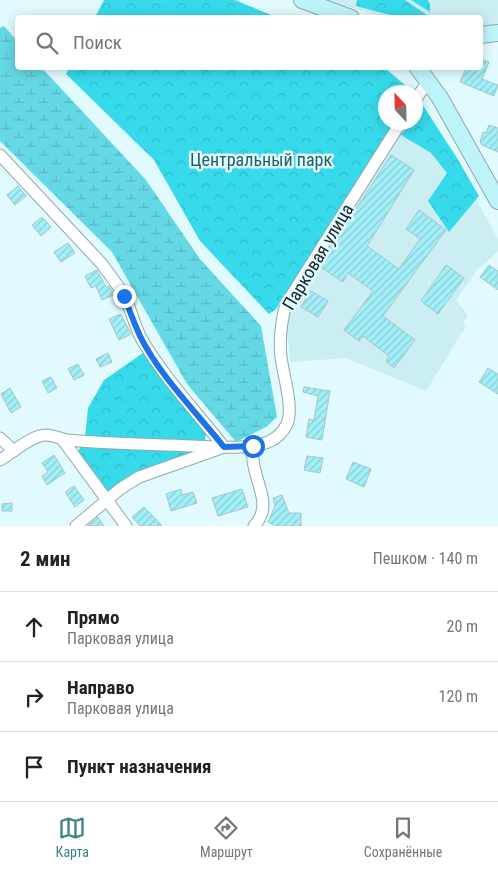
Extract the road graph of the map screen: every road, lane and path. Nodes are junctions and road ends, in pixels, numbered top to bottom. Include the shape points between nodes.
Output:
1 (306, 1) edge
2 (343, 15) edge
3 (498, 33) edge
4 (483, 35) edge
5 (432, 74) edge
6 (423, 88) edge
7 (396, 130) edge
8 (0, 155) edge
9 (498, 201) edge
10 (0, 438) edge
11 (62, 439) junction
12 (253, 446) junction
13 (224, 447) junction
14 (14, 451) junction
15 (0, 460) edge
16 (107, 501) junction
17 (76, 526) edge
18 (126, 526) edge
19 (254, 526) edge

1 - 2 main road
3 - 4 main road
5 - 6 street
5 - 9 main road
7 - 12 street, Парковая улица via 286,304 280,340 289,413 287,424 279,435
8 - 13 street via 102,264 124,296 156,361
10 - 14 street
11 - 13 street, Парковая улица
11 - 14 street, Парковая улица via 39,436
11 - 16 street
12 - 13 street, Парковая улица
12 - 19 street via 254,466 264,502 261,518
13 - 16 street, Парковая улица via 139,478
14 - 15 street, Парковая улица
16 - 17 street, Парковая улица
16 - 18 street

